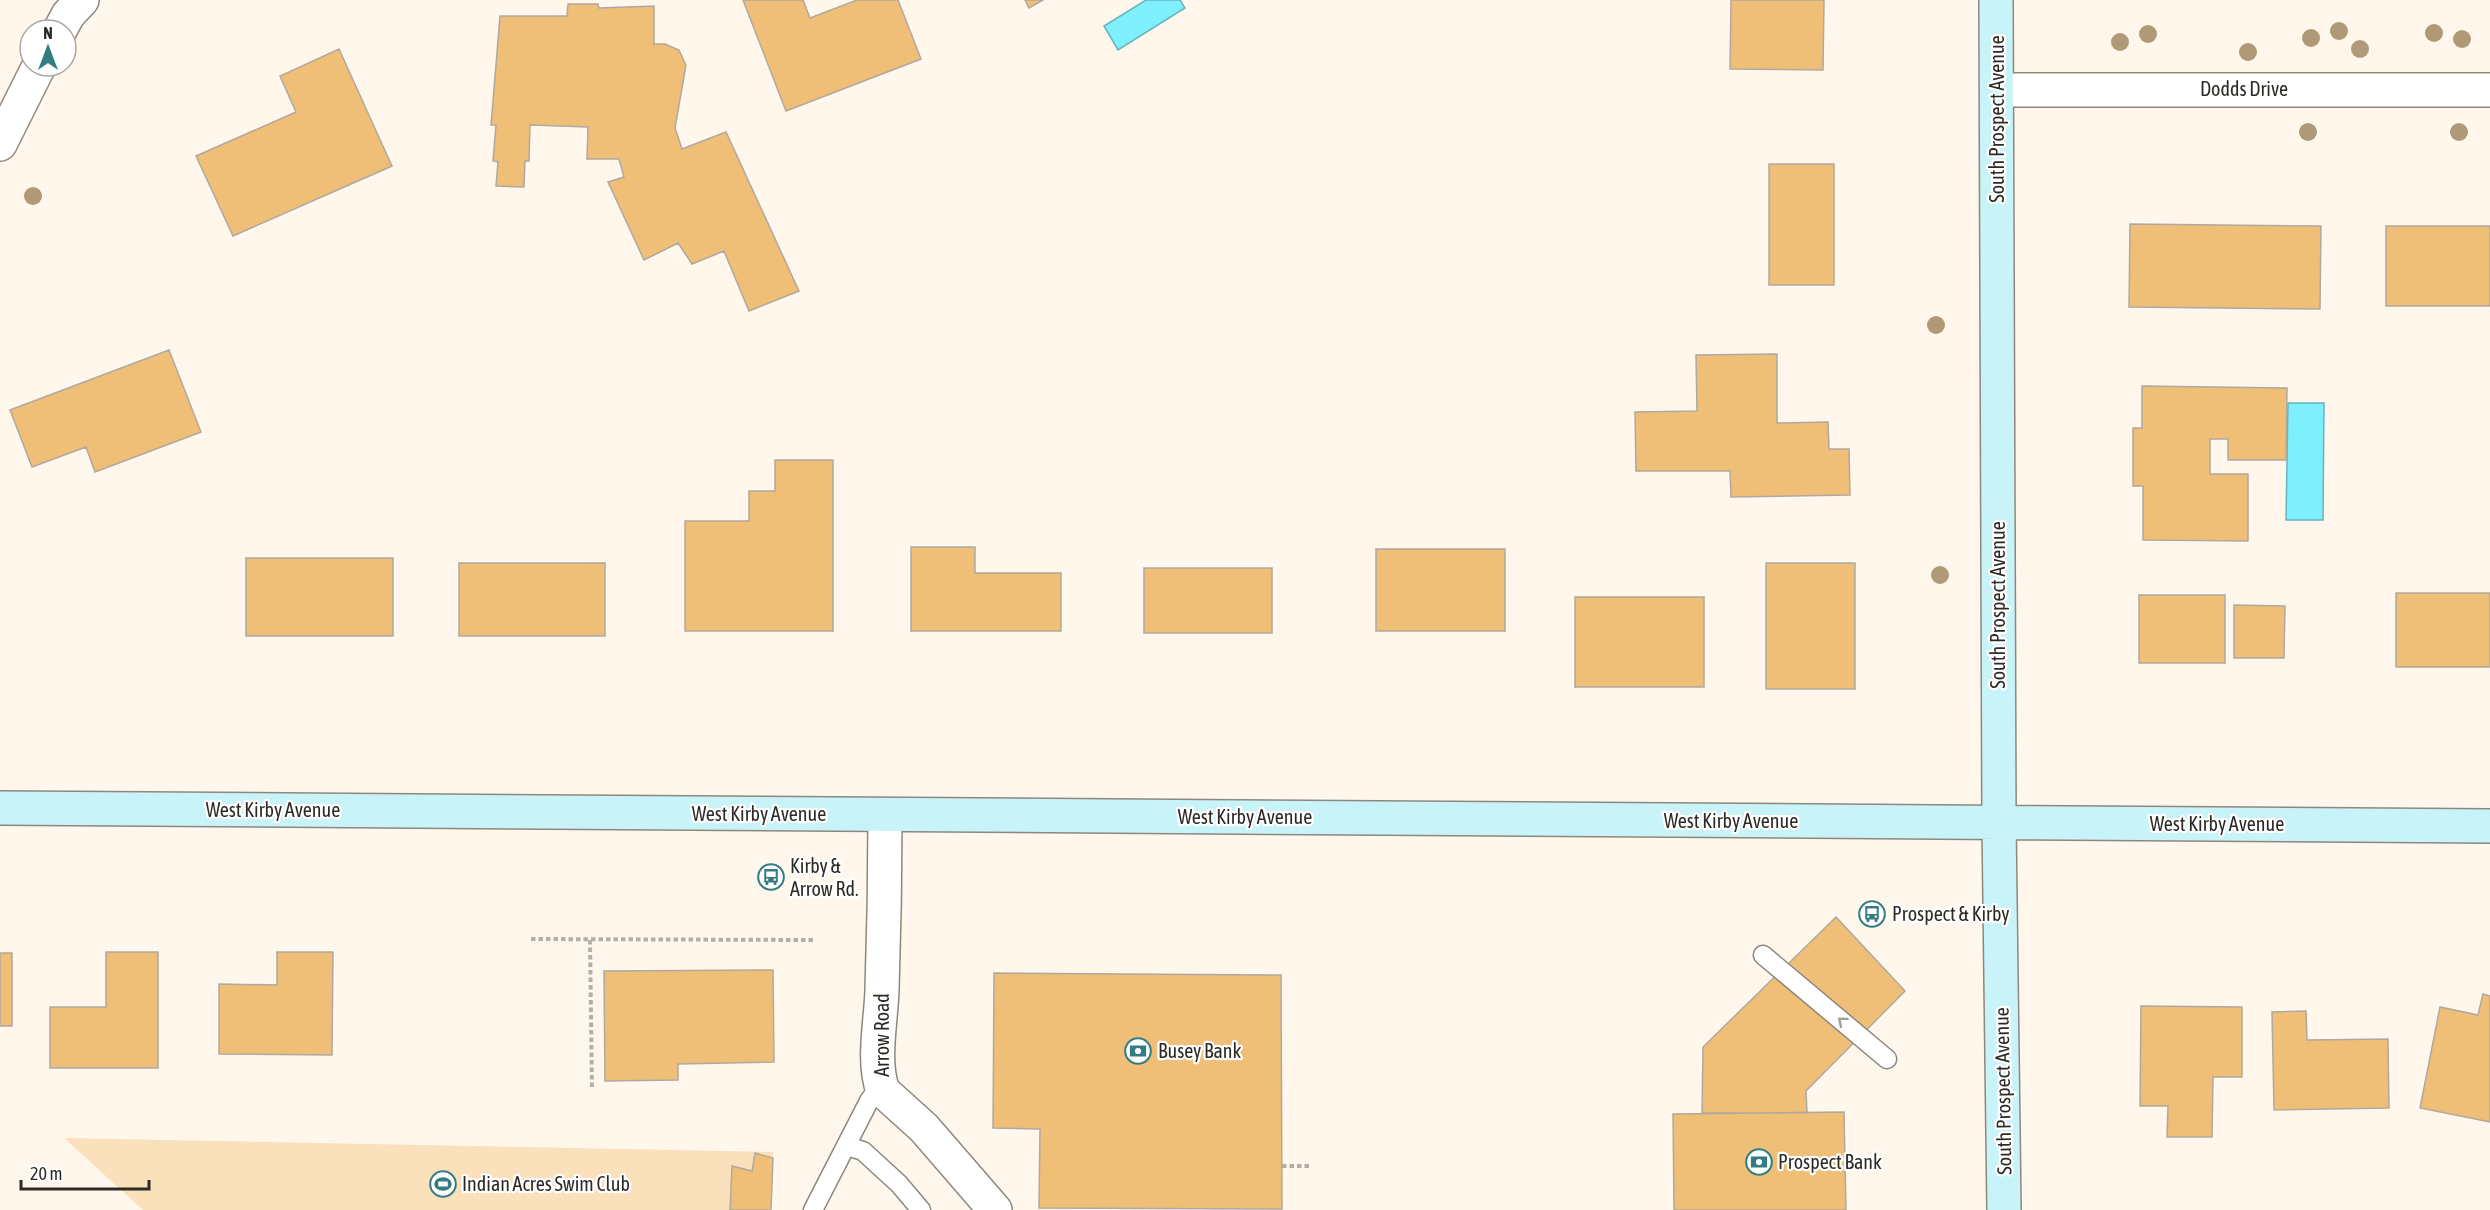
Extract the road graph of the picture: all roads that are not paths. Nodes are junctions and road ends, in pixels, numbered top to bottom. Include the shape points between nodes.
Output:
1 (82, 0) edge
2 (1996, 0) edge
3 (66, 18) edge
4 (32, 78) edge
5 (1997, 90) junction
6 (2490, 90) edge
7 (0, 144) edge
8 (0, 808) edge
9 (885, 815) junction
10 (1999, 823) junction
11 (2490, 826) edge
12 (1763, 955) dead end
13 (1887, 1059) dead end
14 (881, 1084) junction
15 (846, 1146) junction
16 (813, 1210) edge
17 (921, 1210) edge
18 (995, 1210) edge
19 (2004, 1210) edge

1 - 3 street
2 - 5 main road, South Prospect Avenue
4 - 7 street
5 - 6 street, Dodds Drive
5 - 10 main road, South Prospect Avenue
8 - 9 main road, West Kirby Avenue
9 - 10 main road, West Kirby Avenue
9 - 14 street, Arrow Road via 878,1062
10 - 11 main road, West Kirby Avenue
10 - 19 main road, South Prospect Avenue
13 -> 12 lane
14 - 15 lane
14 - 18 street, Arrow Road
15 - 16 lane
15 - 17 lane via 863,1151

